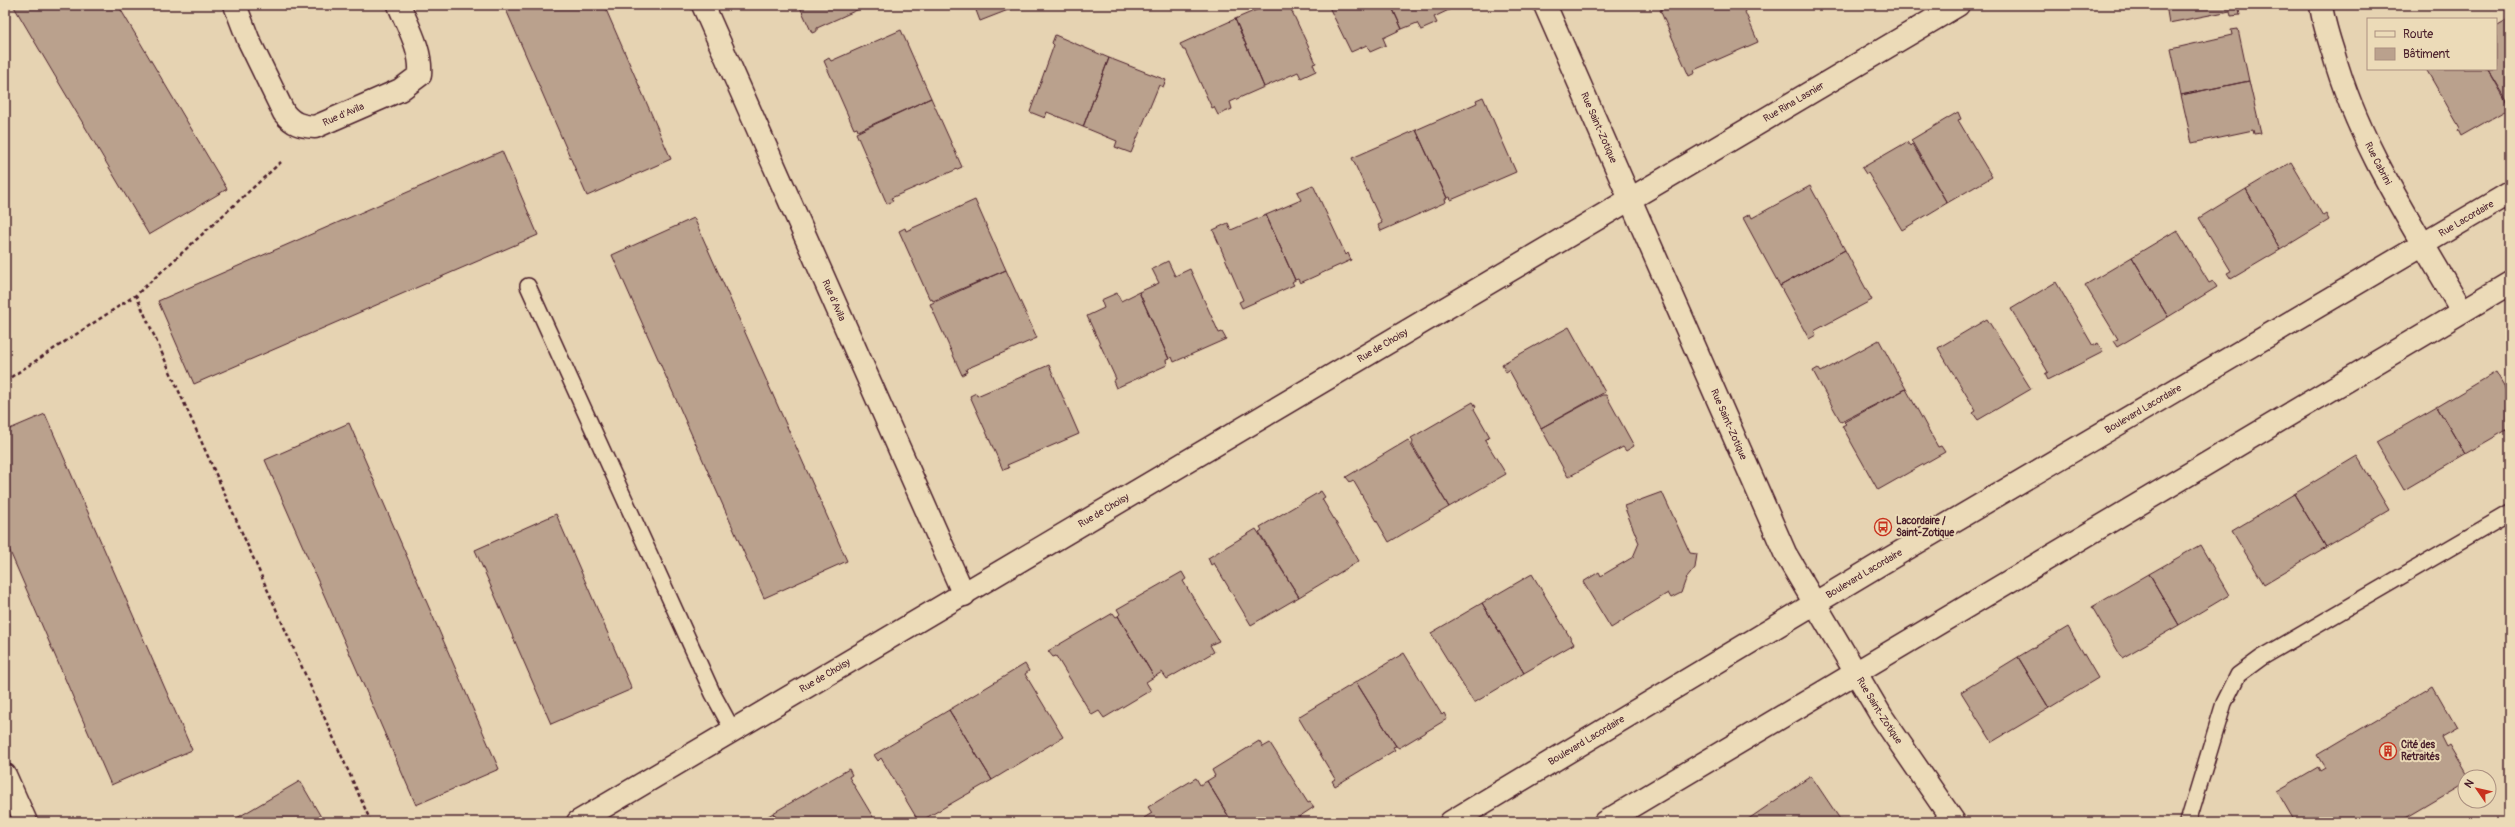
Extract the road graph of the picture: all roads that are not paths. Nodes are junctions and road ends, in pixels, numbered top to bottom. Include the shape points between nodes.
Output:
1 (235, 5) edge
2 (399, 5) edge
3 (703, 5) edge
4 (1545, 5) edge
5 (1958, 5) edge
6 (2321, 5) edge
7 (2510, 193) edge
8 (1630, 201) junction
9 (2423, 244) junction
10 (2510, 282) edge
11 (528, 286) dead end
12 (2462, 311) junction
13 (2510, 513) edge
14 (964, 595) junction
15 (1815, 603) junction
16 (1856, 672) junction
17 (732, 730) junction
18 (5, 775) edge
19 (1463, 819) edge
20 (26, 822) edge
21 (578, 822) edge
22 (1605, 822) edge
23 (1954, 822) edge
24 (2188, 822) edge

1 - 2 street, Rue d'Avila via 248,39 284,113 292,122 315,127 400,90 420,75 418,51
3 - 14 street, Rue d'Avila
4 - 8 street, Rue Saint-Zotique
5 - 8 street, Rue Rina Lasnier
6 - 9 street, Rue Cabrini via 2341,80 2355,119
7 - 9 street, Rue Lacordaire
8 - 14 street, Rue de Choisy
8 - 15 street, Rue Saint-Zotique via 1785,553
9 - 12 street, Rue Cabrini
9 - 15 street, Boulevard Lacordaire
10 - 12 street
11 - 17 lane via 713,694
12 - 16 street
13 - 24 lane via 2261,658 2238,675 2224,702
14 - 17 street, Rue de Choisy
15 - 16 street, Rue Saint-Zotique
15 - 19 street, Boulevard Lacordaire
16 - 22 street
16 - 23 street, Rue Saint-Zotique via 1882,717
17 - 21 street, Rue de Choisy
18 - 20 street

